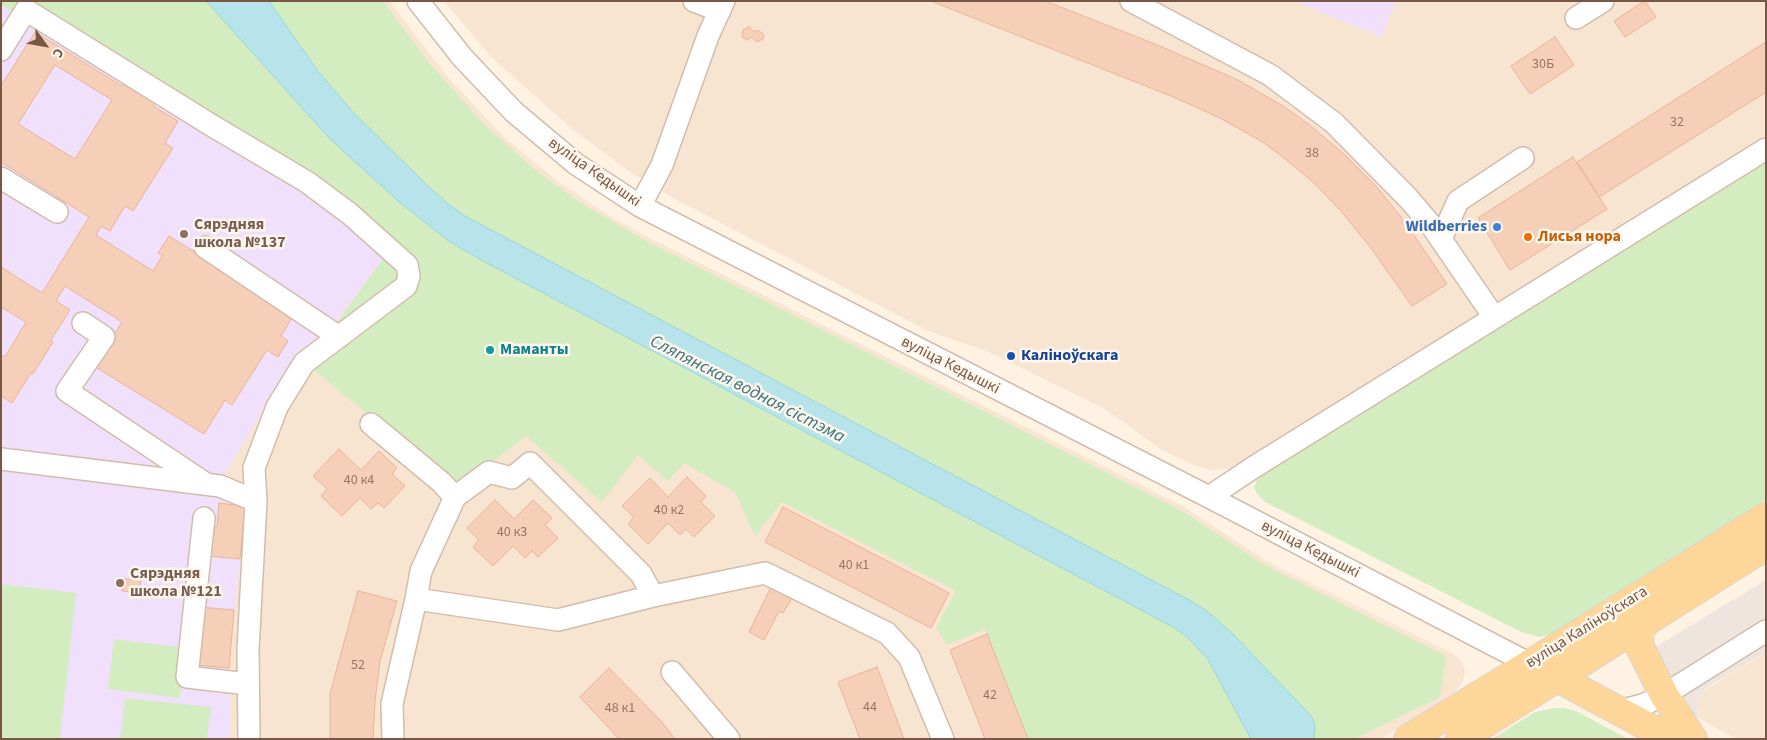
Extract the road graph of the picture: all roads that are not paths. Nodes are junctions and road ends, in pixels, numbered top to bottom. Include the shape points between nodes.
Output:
1 (418, 1) edge
2 (694, 1) edge
3 (1131, 1) edge
4 (1603, 1) edge
5 (722, 6) edge
6 (1576, 18) dead end
7 (1, 50) edge
8 (1766, 149) edge
9 (1523, 158) dead end
10 (1, 178) edge
11 (640, 206) junction
12 (57, 212) dead end
13 (1441, 239) junction
14 (205, 247) dead end
15 (1494, 317) junction
16 (83, 323) dead end
17 (339, 337) junction
18 (371, 424) dead end
19 (1, 459) edge
20 (208, 485) junction
21 (455, 497) junction
22 (1209, 497) junction
23 (256, 501) junction
24 (1766, 517) edge
25 (204, 518) dead end
26 (1766, 546) edge
27 (653, 596) junction
28 (416, 598) junction
29 (1649, 619) junction
30 (1766, 631) edge
31 (1530, 664) junction
32 (672, 672) dead end
33 (1558, 678) junction
34 (248, 684) junction
35 (1664, 695) junction
36 (1613, 708) junction
37 (250, 739) edge
38 (392, 739) edge
39 (729, 739) edge
40 (942, 739) edge
41 (1408, 739) edge
42 (1460, 739) edge
43 (1671, 739) edge
44 (1693, 739) edge

1 - 11 street, вуліца Кедышкі via 462,57 520,117 576,164
2 - 5 street
3 - 13 street via 1270,75 1334,123 1409,199
4 - 6 street
5 - 11 street via 708,36 662,165
7 - 17 street via 26,10 307,182 350,214 408,265 409,276 406,286
8 - 15 street
9 - 13 street via 1458,200
10 - 12 street
11 - 22 street, вуліца Кедышкі
13 - 15 street
14 - 17 street
15 - 22 street
16 - 20 street via 104,337 67,392
17 - 23 street via 304,363 277,406 254,468
18 - 21 street
19 - 20 street
20 - 23 street via 220,486
21 - 27 street via 489,472 512,478 530,463 641,574
21 - 28 street via 421,571
22 - 31 street, вуліца Кедышкі
23 - 34 street
24 - 31 main road, вуліца Каліноўскага
25 - 34 street via 186,677
26 - 29 main road, вуліца Каліноўскага
27 - 28 street via 558,620
27 - 40 street via 764,573 887,633 908,657
28 - 38 street via 392,704
29 - 33 main road, вуліца Каліноўскага
29 - 35 main road via 1640,631 1640,647
30 - 35 street
31 - 33 main road
31 - 41 main road, вуліца Каліноўскага
32 - 39 street
33 - 36 main road
33 - 42 main road, вуліца Каліноўскага
34 - 37 street
35 - 36 street via 1636,707
35 - 44 main road
36 - 43 main road

